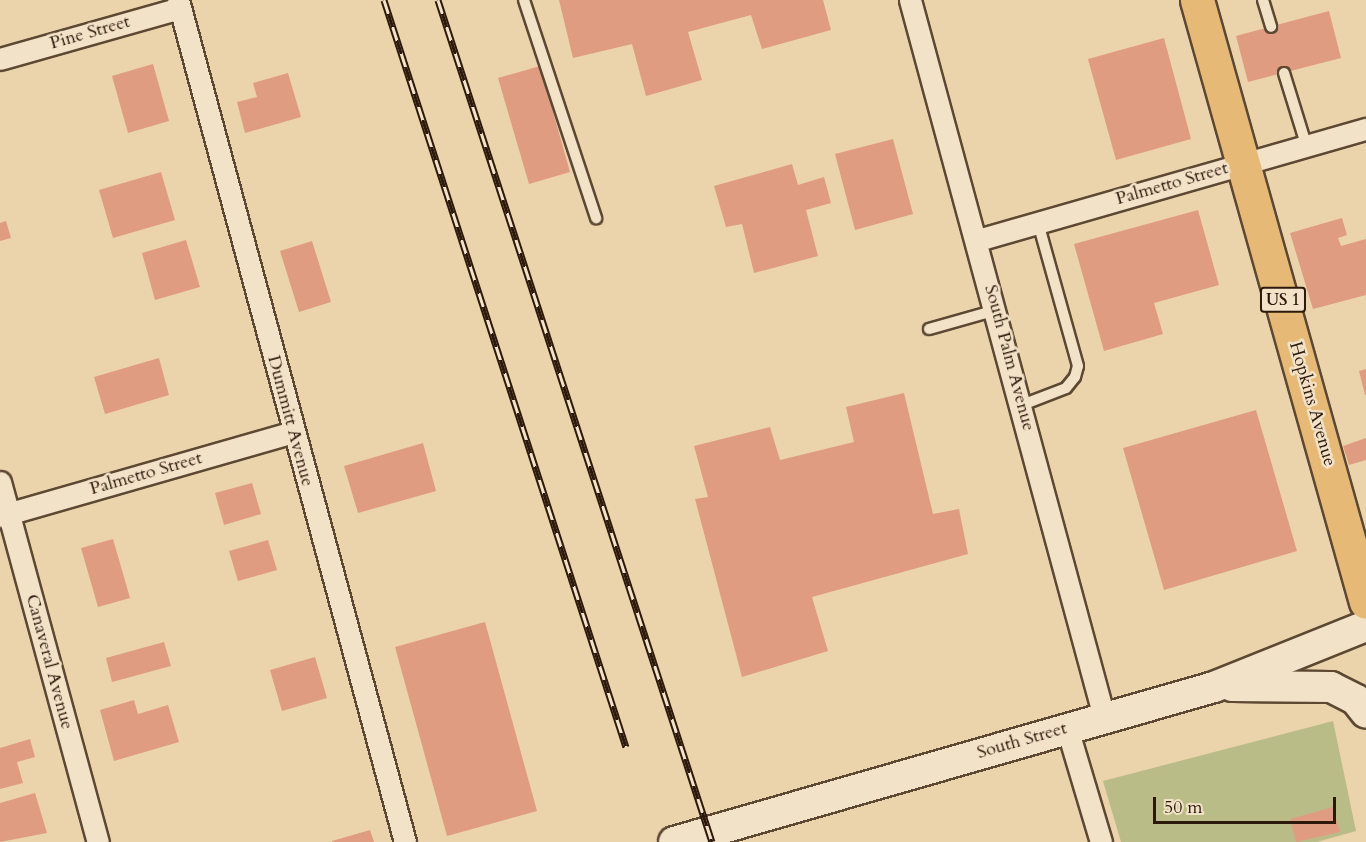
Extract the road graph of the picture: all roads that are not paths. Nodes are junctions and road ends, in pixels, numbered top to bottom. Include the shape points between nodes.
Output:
1 (524, 0) edge
2 (910, 0) edge
3 (1197, 0) edge
4 (1263, 0) edge
5 (179, 4) edge
6 (1271, 27) dead end
7 (0, 59) edge
8 (1284, 73) dead end
9 (1366, 129) edge
10 (1305, 144) junction
11 (1243, 163) junction
12 (596, 218) dead end
13 (1038, 223) junction
14 (978, 240) junction
15 (996, 310) junction
16 (929, 329) dead end
17 (1022, 405) junction
18 (293, 432) junction
19 (0, 482) edge
20 (4, 515) edge
21 (1366, 602) edge
22 (1366, 626) edge
23 (1214, 687) junction
24 (1366, 713) edge
25 (1104, 717) junction
26 (1067, 728) junction
27 (98, 842) edge
28 (405, 842) edge
29 (674, 842) edge
30 (1101, 842) edge

1 - 12 lane
2 - 14 street, South Palm Avenue
3 - 11 main road, Hopkins Avenue / US 1
4 - 6 lane
5 - 7 street, Pine Street
5 - 18 street, Dummitt Avenue
8 - 10 lane
9 - 10 street, Palmetto Street
10 - 11 street, Palmetto Street
11 - 13 street, Palmetto Street
11 - 21 main road, Hopkins Avenue / US 1
13 - 14 street, Palmetto Street
13 - 17 lane via 1078,366 1066,388
14 - 15 street, South Palm Avenue
15 - 16 lane
15 - 17 street, South Palm Avenue
17 - 25 street, South Palm Avenue
18 - 20 street, Palmetto Street
18 - 28 street, Dummitt Avenue
19 - 20 street, Canaveral Avenue
20 - 27 street, Canaveral Avenue
22 - 23 main road, South Street
23 - 24 main road via 1331,687 1356,700
23 - 25 main road, South Street
25 - 26 main road, South Street
26 - 29 main road, South Street
26 - 30 street

